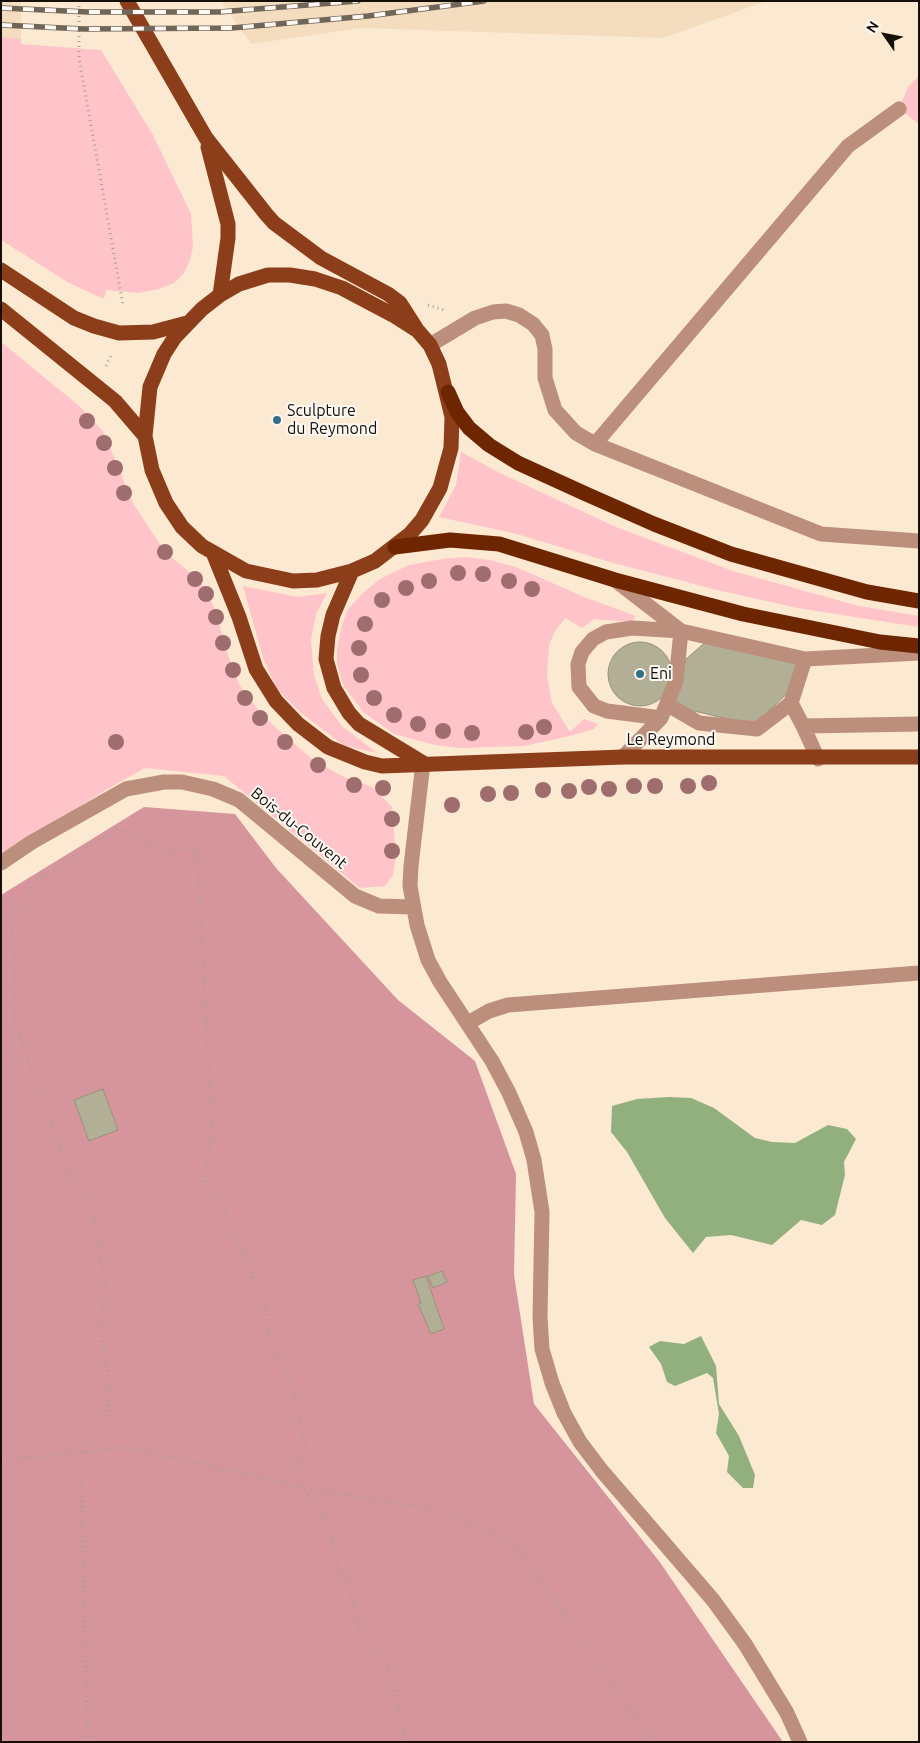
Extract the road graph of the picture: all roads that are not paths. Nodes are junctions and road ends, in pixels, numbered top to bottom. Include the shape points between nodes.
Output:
1 (127, 1) edge
2 (899, 109) dead end
3 (206, 138) junction
4 (1, 270) edge
5 (220, 295) junction
6 (1, 309) edge
7 (187, 323) junction
8 (418, 331) junction
9 (430, 345) junction
10 (448, 392) junction
11 (146, 436) junction
12 (594, 444) junction
13 (919, 541) edge
14 (395, 547) junction
15 (214, 555) junction
16 (352, 571) junction
17 (615, 580) junction
18 (919, 601) edge
19 (681, 631) junction
20 (919, 646) edge
21 (919, 654) edge
22 (805, 659) junction
23 (791, 703) junction
24 (664, 712) junction
25 (919, 724) edge
26 (803, 726) junction
27 (623, 757) junction
28 (919, 757) edge
29 (818, 759) junction
30 (423, 763) junction
31 (1, 863) edge
32 (413, 907) junction
33 (919, 973) edge
34 (468, 1023) junction
35 (800, 1742) edge

1 - 3 main road
2 - 12 street via 848,146
3 - 5 main road via 228,224
3 - 8 main road via 274,223 320,258 388,294 410,315
4 - 7 main road via 74,318 94,326 119,333 153,332
5 - 7 main road
5 - 8 main road via 239,284 268,275 315,279 368,300
6 - 11 main road via 115,401
7 - 11 main road via 164,354 154,378 147,407
8 - 9 main road
9 - 10 main road
9 - 12 street via 475,318 506,311 519,315 542,335 545,378 555,410 576,433
10 - 14 main road via 452,417 451,448 440,488 422,520
10 - 18 highway via 468,428 490,446 518,463 594,498 731,554 858,590
11 - 15 main road via 152,470 166,503 187,533
12 - 13 street via 821,534
14 - 16 main road
14 - 17 highway via 450,540 499,544
15 - 16 main road via 246,571 292,580 317,580
15 - 30 main road, Le Reymond via 256,670 276,701 298,724 328,747 365,762 382,766
16 - 30 main road via 328,636 326,659 334,688 359,724
17 - 19 street
17 - 20 highway via 743,614 880,642
19 - 22 street
19 - 24 street via 676,681
19 - 24 street via 632,628 606,632 593,639 582,652 578,664 579,687 594,706 620,714
21 - 22 street
22 - 23 street
23 - 24 street via 757,728 699,723
23 - 26 street
24 - 27 street
25 - 26 street
26 - 29 street
27 - 29 main road, Le Reymond
27 - 30 main road, Le Reymond via 478,764
28 - 29 main road, Le Reymond
30 - 32 street via 411,866
31 - 32 street, Bois-du-Couvent via 126,789 182,782 214,789 239,800 355,896 379,906
32 - 34 street via 428,960
33 - 34 street via 508,1005
34 - 35 street via 510,1093 534,1160 542,1212 542,1349 564,1413 602,1472 676,1555 745,1644 787,1713

